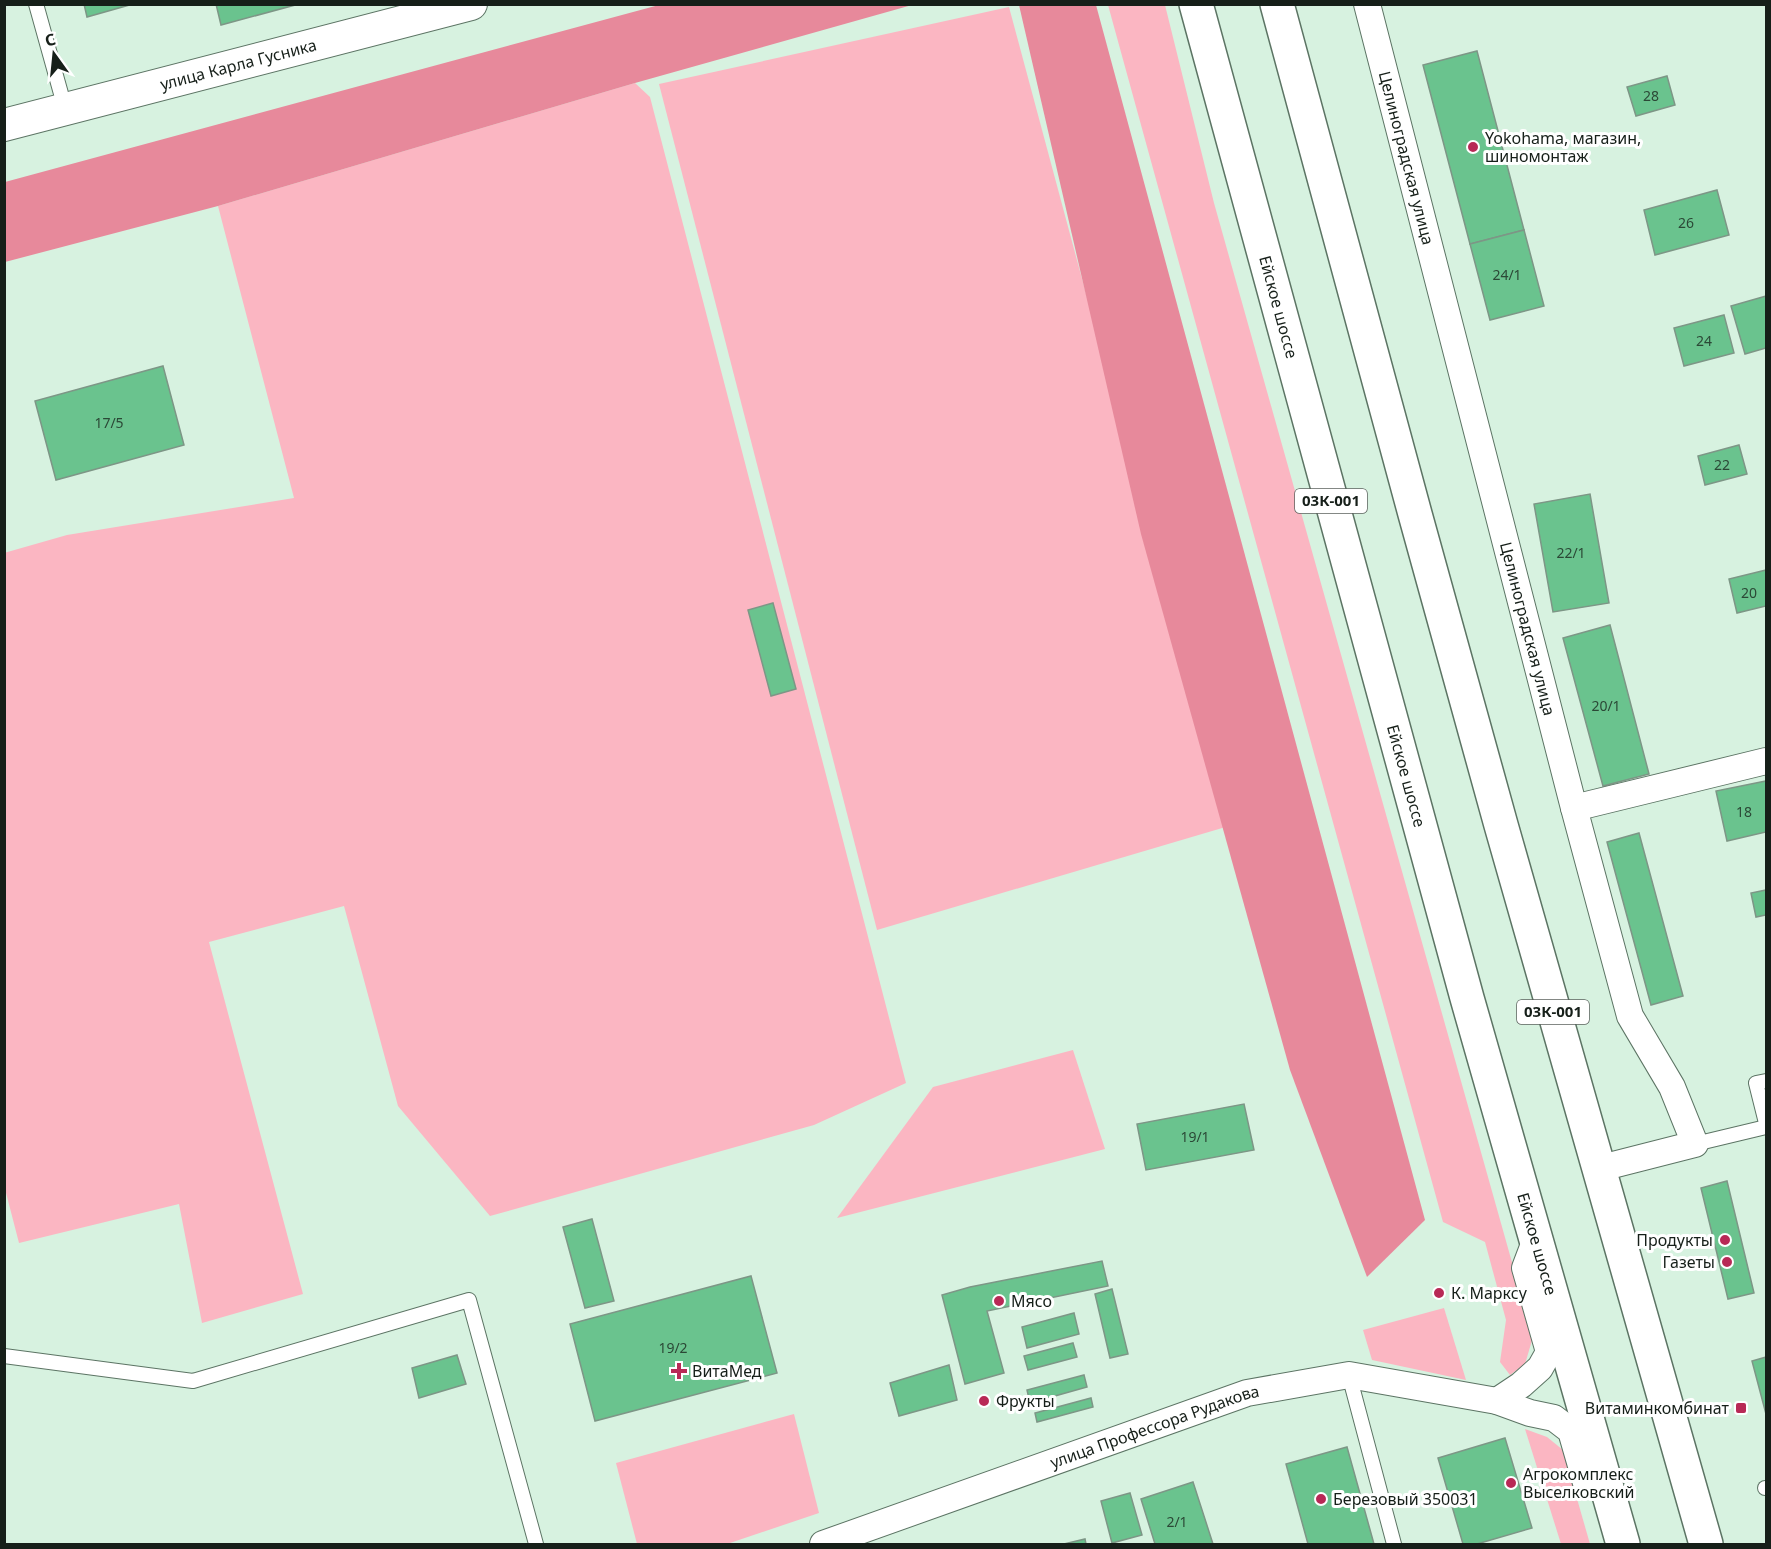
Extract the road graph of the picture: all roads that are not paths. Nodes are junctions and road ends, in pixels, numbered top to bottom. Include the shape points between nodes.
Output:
1 (36, 4) edge
2 (471, 4) edge
3 (1367, 4) edge
4 (1195, 6) edge
5 (1285, 14) edge
6 (65, 108) junction
7 (4, 125) edge
8 (1767, 760) edge
9 (1575, 808) junction
10 (1767, 1081) edge
11 (1767, 1125) edge
12 (1695, 1144) junction
13 (1597, 1169) junction
14 (1536, 1239) junction
15 (4, 1356) edge
16 (1349, 1375) junction
17 (1497, 1401) junction
18 (1608, 1489) junction
19 (536, 1545) edge
20 (823, 1545) edge
21 (1394, 1545) edge
22 (1623, 1545) edge
23 (1706, 1545) edge

1 - 6 lane
2 - 6 street, улица Карла Гусника
3 - 9 street, Целиноградская улица
4 - 14 main road, Ейское шоссе / 03К-001
5 - 13 main road, 03К-001 via 1414,514
6 - 7 street, улица Карла Гусника
8 - 9 street
9 - 12 street, Целиноградская улица via 1630,1016 1672,1087
10 - 11 lane via 1756,1083
11 - 12 lane
12 - 13 street
13 - 23 main road, 03К-001
14 - 17 street via 1526,1268 1549,1352 1540,1368
14 - 18 main road, Ейское шоссе / 03К-001
15 - 19 lane via 193,1381 469,1300
16 - 17 street, улица Профессора Рудакова
16 - 20 street, улица Профессора Рудакова via 1247,1394
16 - 21 lane
17 - 18 street, улица Профессора Рудакова via 1554,1418 1571,1431 1586,1483
18 - 22 main road, Ейское шоссе / 03К-001

